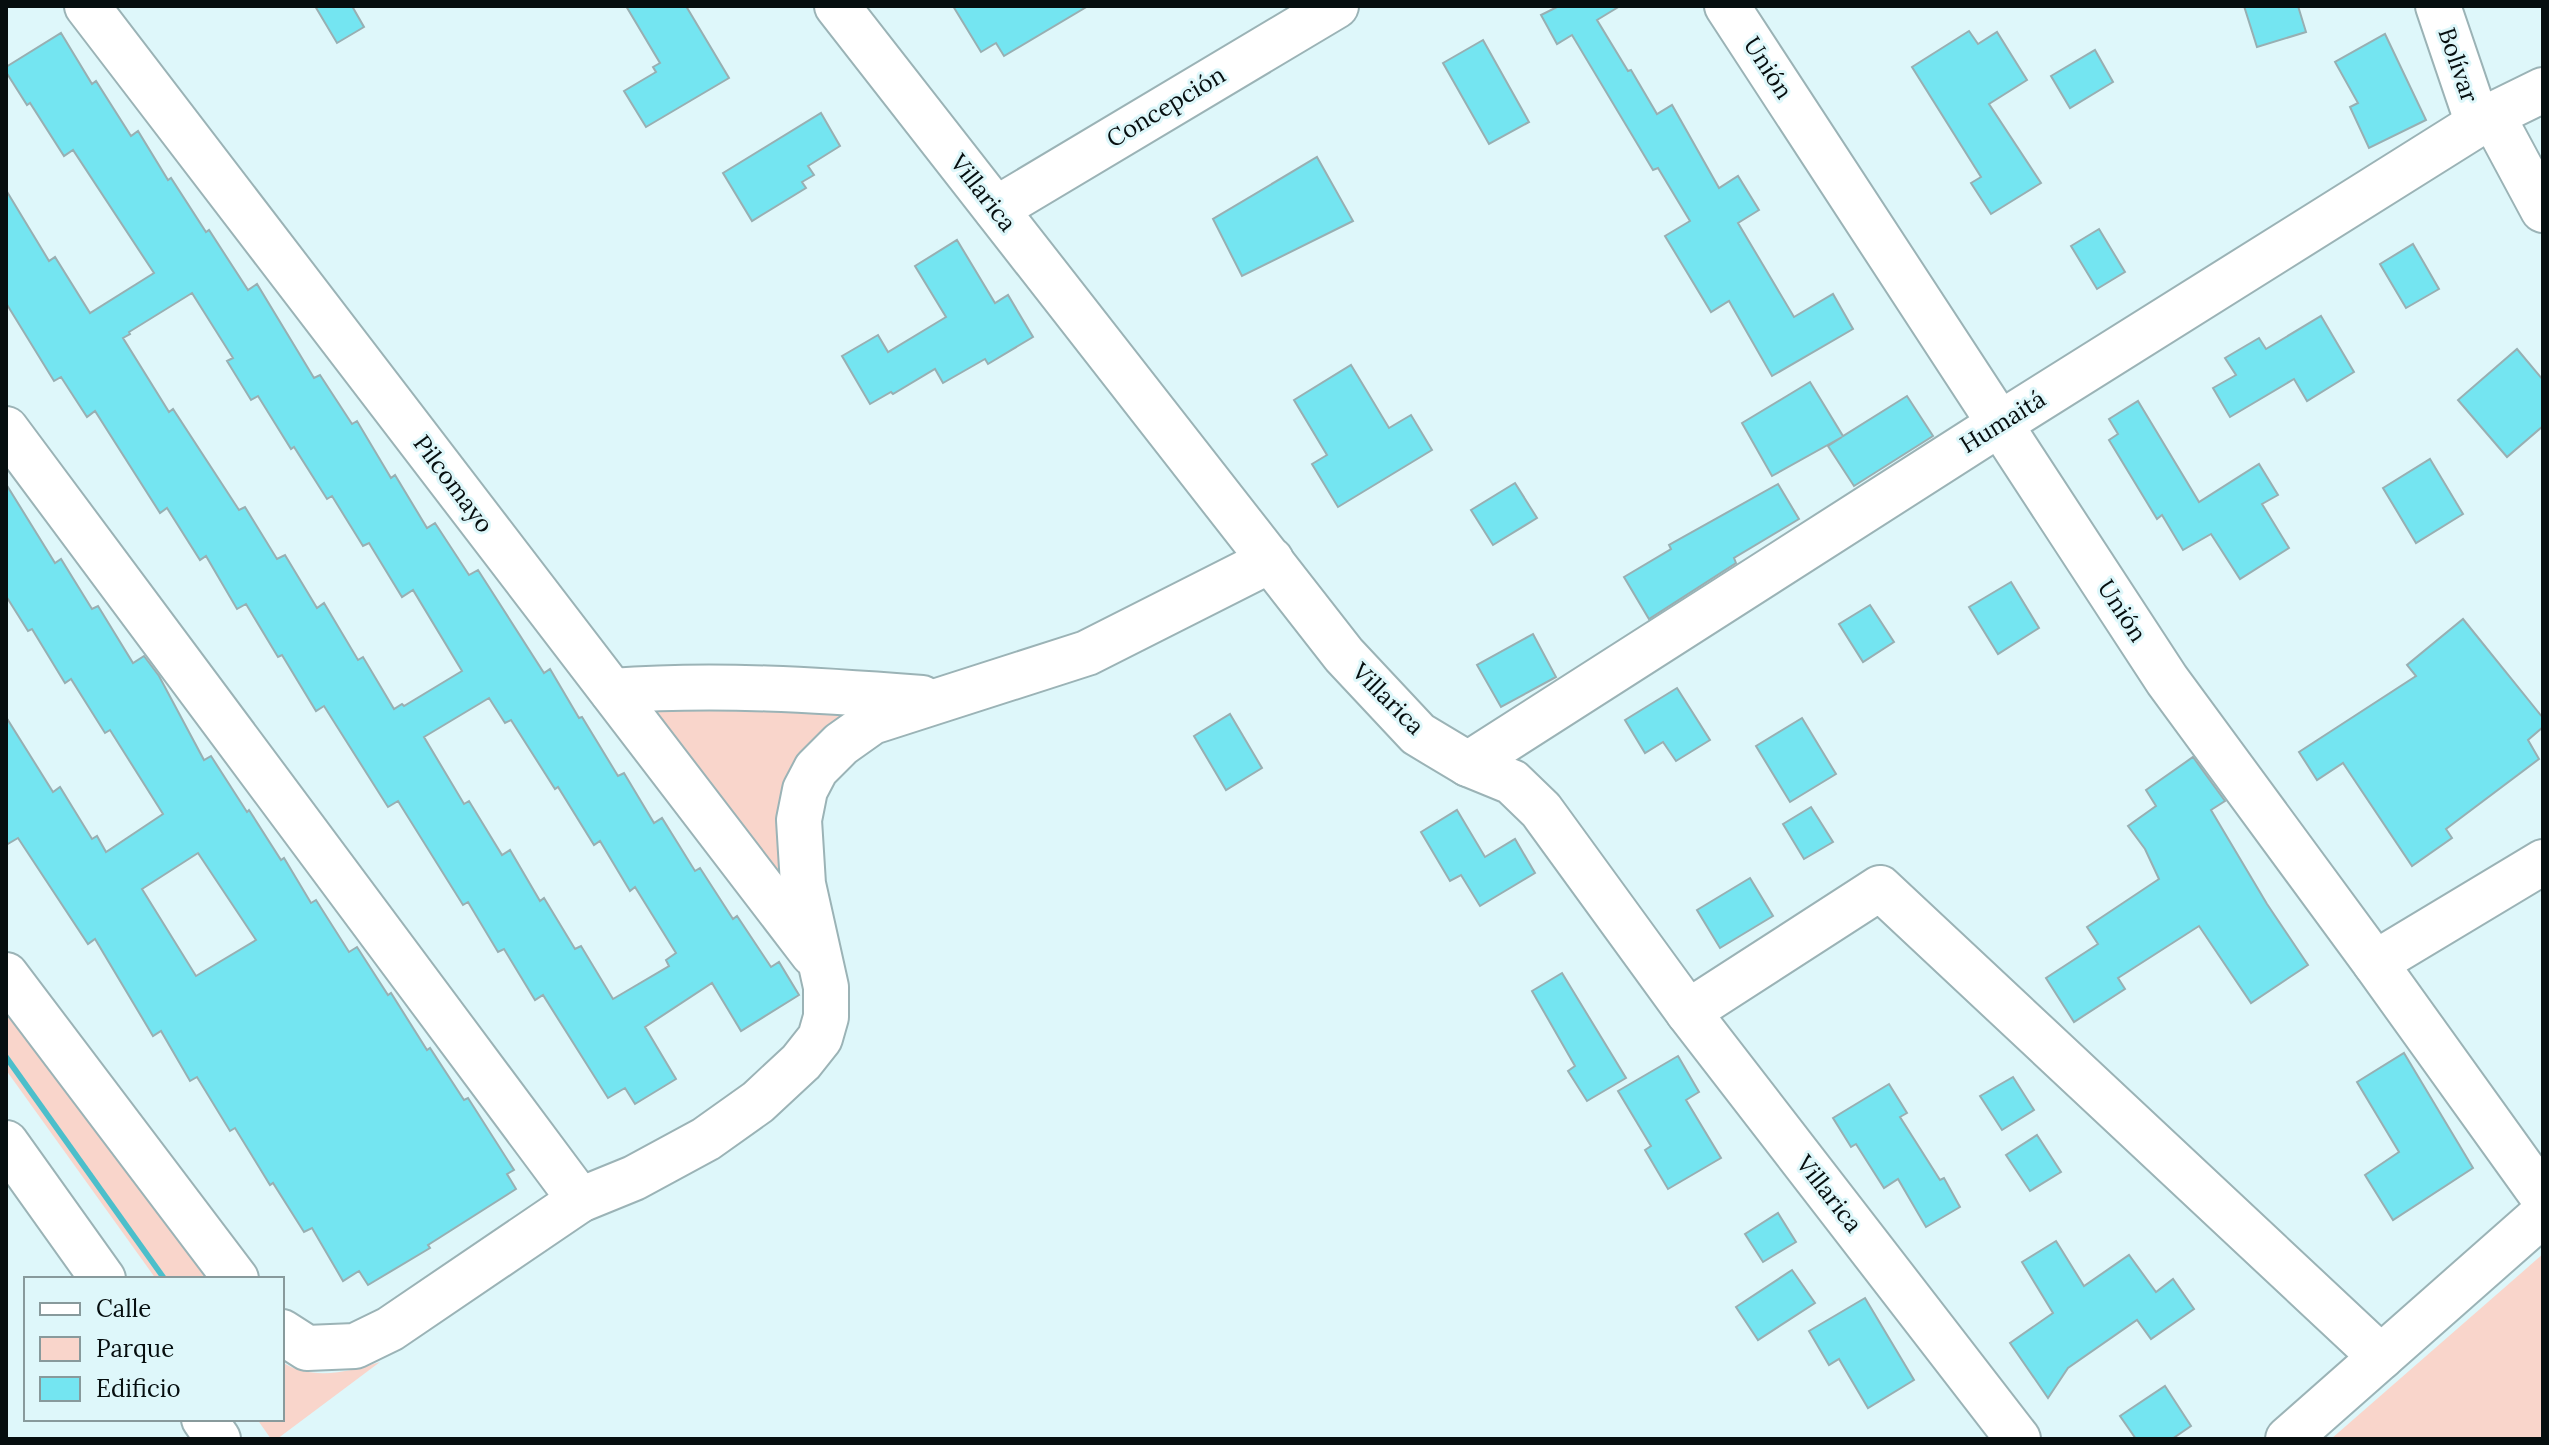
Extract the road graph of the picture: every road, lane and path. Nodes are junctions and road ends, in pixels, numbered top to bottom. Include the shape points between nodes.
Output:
1 (87, 6) edge
2 (837, 6) edge
3 (1336, 6) edge
4 (1727, 6) edge
5 (2438, 6) edge
6 (2543, 90) edge
7 (2485, 119) junction
8 (996, 209) junction
9 (2543, 210) edge
10 (2001, 423) junction
11 (6, 429) edge
12 (1271, 560) junction
13 (612, 691) junction
14 (945, 700) junction
15 (1468, 764) junction
16 (2543, 862) edge
17 (819, 962) junction
18 (2375, 963) junction
19 (6, 975) edge
20 (1688, 1012) junction
21 (6, 1143) edge
22 (2543, 1197) edge
23 (580, 1200) junction
24 (2543, 1214) edge
25 (102, 1277) edge
26 (234, 1277) edge
27 (284, 1333) edge
28 (2381, 1357) junction
29 (205, 1421) edge
30 (218, 1439) edge
31 (2018, 1439) edge
32 (2288, 1439) edge

1 - 13 street, Pilcomayo
2 - 8 street, Villarica
3 - 8 street, Concepción
4 - 10 street, Unión
5 - 7 street, Bolívar
6 - 7 street, Humaitá
7 - 9 street, Bolívar
7 - 10 street, Humaitá
8 - 12 street, Villarica
10 - 15 street, Humaitá
10 - 18 street, Unión via 2167,680
11 - 23 street
12 - 14 street via 1087,653
12 - 15 street, Villarica via 1344,655 1418,734
13 - 14 street via 769,688
13 - 17 street, Pilcomayo
14 - 17 street via 872,722 816,769 805,790 799,820 803,884
15 - 20 street, Villarica via 1512,782 1541,810
16 - 18 street
17 - 23 street via 826,987 820,1038 785,1078 706,1139
18 - 22 street, Unión
19 - 26 street
20 - 28 street via 1880,888
20 - 31 street, Villarica
21 - 25 street
23 - 27 street via 390,1329 355,1346 307,1348
24 - 28 street
28 - 32 street
29 - 30 street

